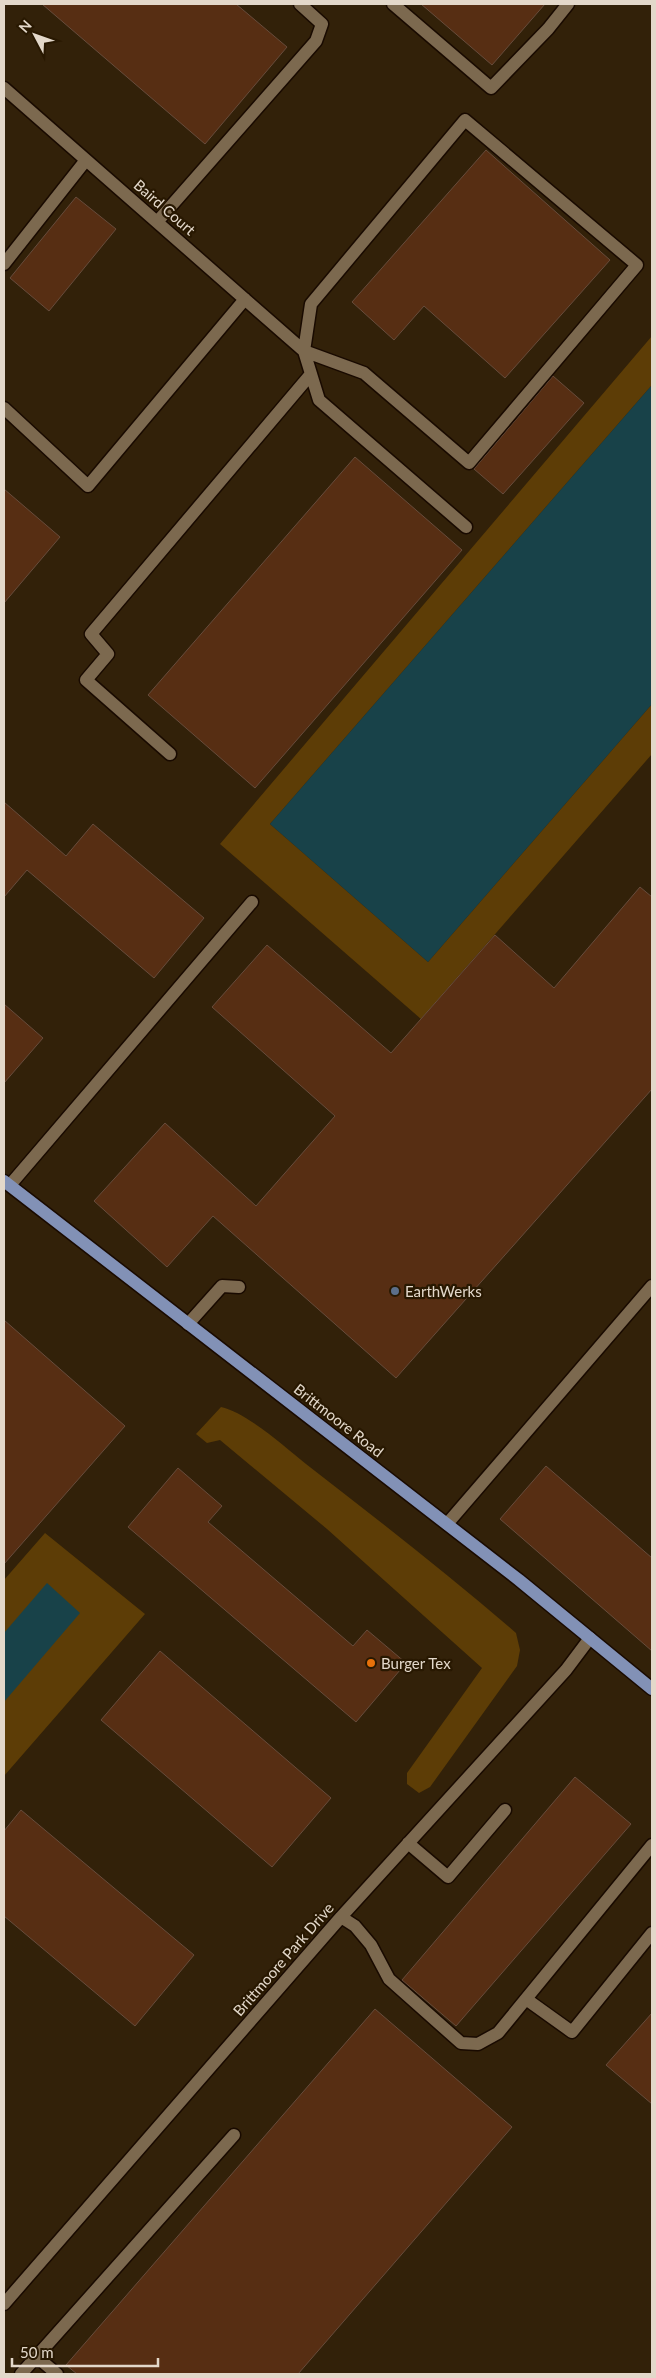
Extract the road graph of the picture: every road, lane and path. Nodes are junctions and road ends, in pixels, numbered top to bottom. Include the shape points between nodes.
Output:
1 (300, 4) edge
2 (393, 4) edge
3 (568, 4) edge
4 (4, 88) edge
5 (86, 160) junction
6 (157, 222) junction
7 (4, 264) edge
8 (245, 299) junction
9 (304, 351) junction
10 (311, 374) junction
11 (4, 408) edge
12 (466, 527) dead end
13 (170, 754) dead end
14 (252, 902) dead end
15 (7, 1183) edge
16 (652, 1286) edge
17 (239, 1288) dead end
18 (188, 1324) junction
19 (447, 1524) junction
20 (590, 1638) junction
21 (652, 1689) edge
22 (505, 1810) dead end
23 (408, 1843) junction
24 (652, 1845) edge
25 (341, 1917) junction
26 (652, 1933) edge
27 (526, 1999) junction
28 (234, 2135) dead end
29 (4, 2304) edge
30 (37, 2356) junction
31 (21, 2374) edge
32 (57, 2374) edge

1 - 6 street via 322,24 316,41
2 - 3 street via 491,88
4 - 5 street, Baird Court
5 - 6 street, Baird Court
5 - 7 street
6 - 8 street, Baird Court
8 - 9 street, Baird Court
8 - 11 street via 88,486
9 - 9 street via 364,373 469,463 638,265 465,120 310,304
9 - 10 street
10 - 12 street via 319,400
10 - 13 street via 90,634 108,654 86,680
14 - 15 street
15 - 18 main road, Brittmoore Road
16 - 19 street
17 - 18 street via 222,1286
18 - 19 main road, Brittmoore Road
19 - 20 main road, Brittmoore Road
20 - 21 main road, Brittmoore Road
20 - 23 street, Brittmoore Park Drive via 566,1670
22 - 23 street via 448,1876
23 - 25 street, Brittmoore Park Drive
24 - 27 street
25 - 27 street via 355,1926 371,1945 389,1979 461,2043 478,2044 498,2033
25 - 29 street, Brittmoore Park Drive
26 - 27 street via 572,2032
28 - 30 street
30 - 31 street
30 - 32 street

